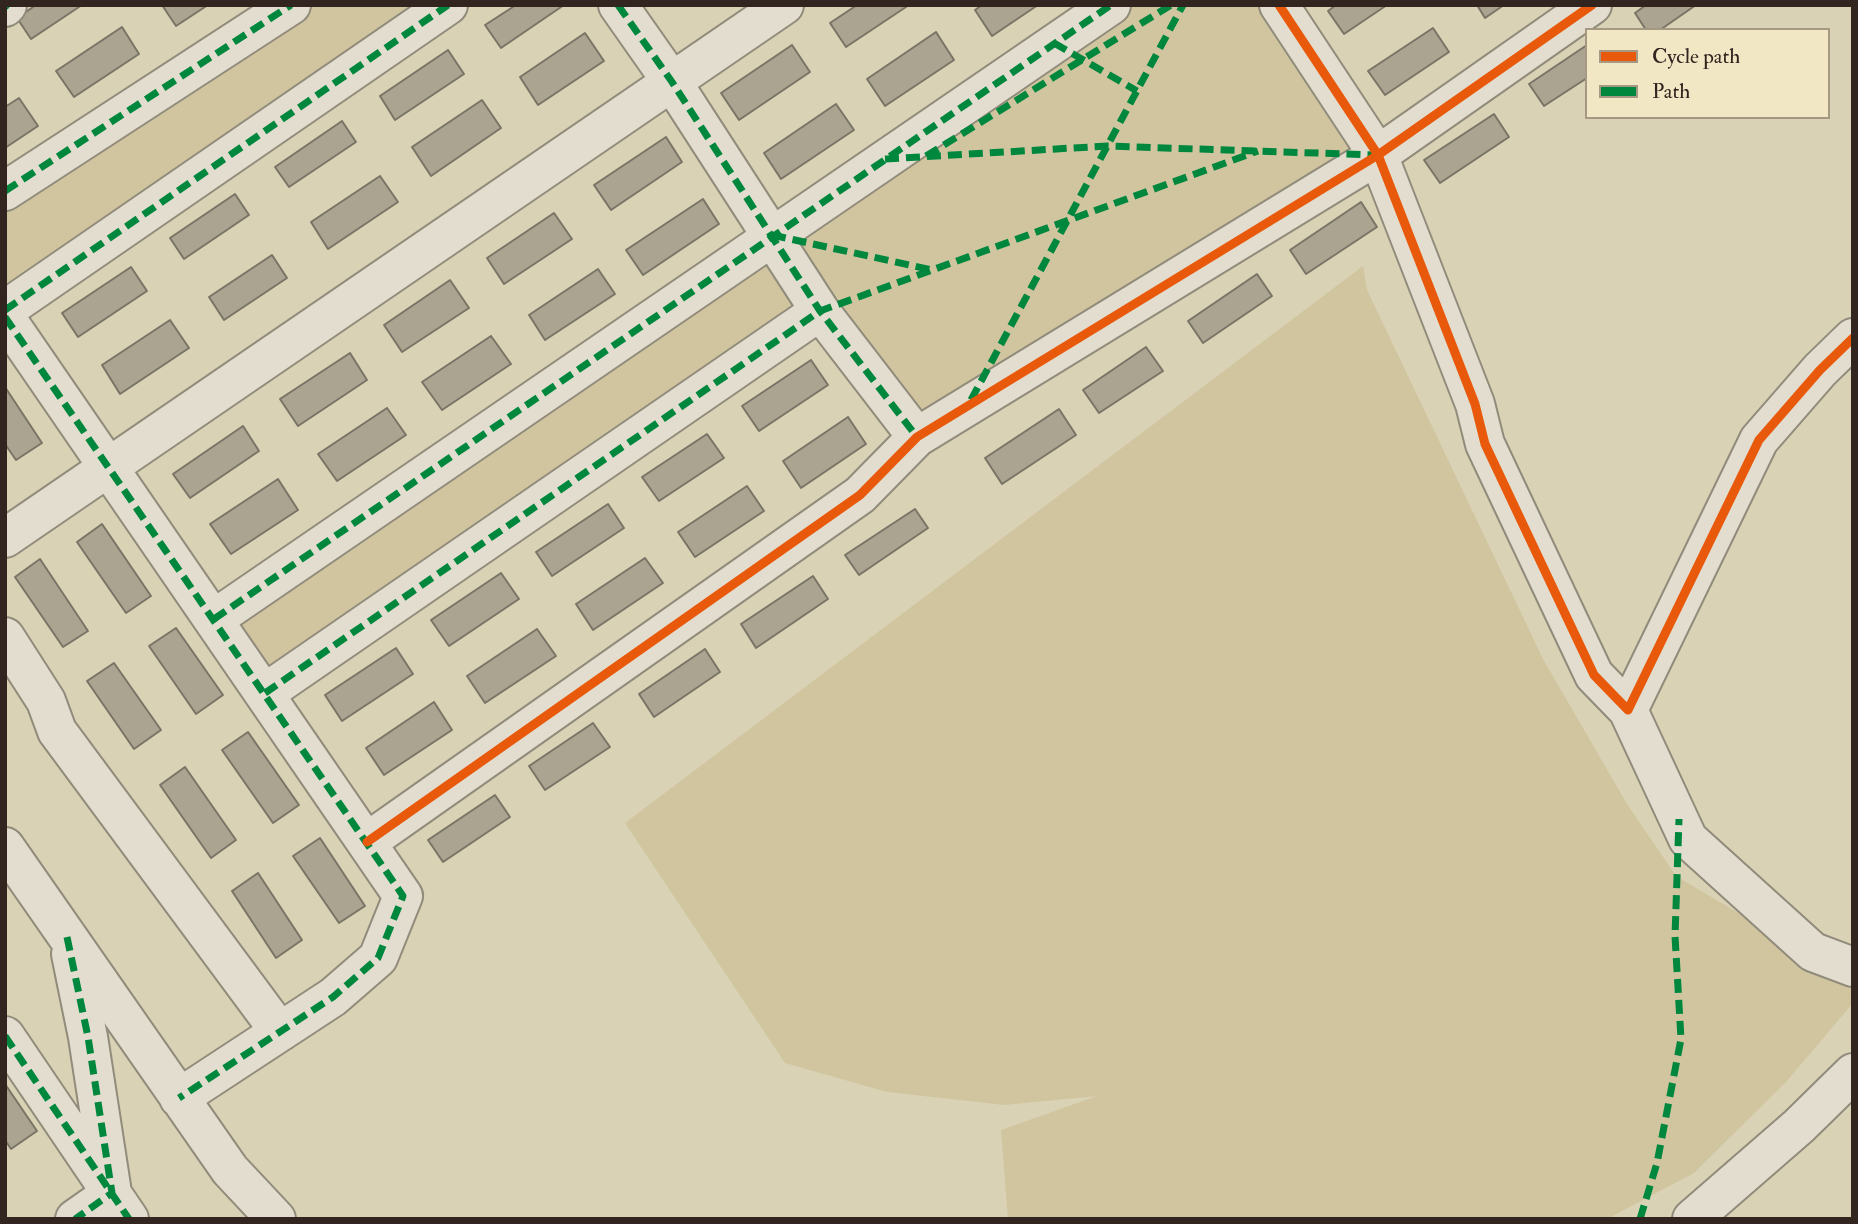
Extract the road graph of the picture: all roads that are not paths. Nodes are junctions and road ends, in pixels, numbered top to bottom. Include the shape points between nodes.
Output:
1 (291, 5) edge
2 (448, 5) edge
3 (618, 5) edge
4 (784, 5) edge
5 (1111, 5) edge
6 (1279, 5) edge
7 (1592, 5) edge
8 (672, 82) junction
9 (1378, 155) junction
10 (5, 191) edge
11 (772, 235) junction
12 (5, 310) edge
13 (820, 310) junction
14 (5, 317) edge
15 (1853, 338) edge
16 (917, 437) junction
17 (107, 469) junction
18 (5, 538) edge
19 (214, 619) junction
20 (5, 637) edge
21 (265, 693) junction
22 (1628, 710) junction
23 (367, 842) junction
24 (5, 847) edge
25 (67, 937) junction
26 (1853, 967) edge
27 (280, 1032) junction
28 (5, 1036) edge
29 (1853, 1073) edge
30 (179, 1098) junction
31 (121, 1206) edge
32 (75, 1219) edge
33 (276, 1219) edge
34 (1692, 1219) edge

1 - 10 street
2 - 12 street
3 - 8 street
4 - 8 street
5 - 11 street
6 - 9 street
7 - 9 street
8 - 11 street
8 - 17 street
9 - 16 street
9 - 22 street via 1475,404 1485,444 1594,675
11 - 13 street
11 - 19 street
13 - 16 street
13 - 21 street
14 - 17 street
15 - 22 street via 1759,440
16 - 23 street via 860,495
17 - 18 street
17 - 19 street
19 - 21 street
20 - 27 street via 46,701 57,731
21 - 23 street
22 - 26 street via 1688,838 1813,952
23 - 27 street via 403,896 378,958 333,997
24 - 25 street
25 - 30 street
25 - 31 street
27 - 30 street
28 - 31 street
29 - 34 street
30 - 33 street via 230,1170
31 - 32 street

